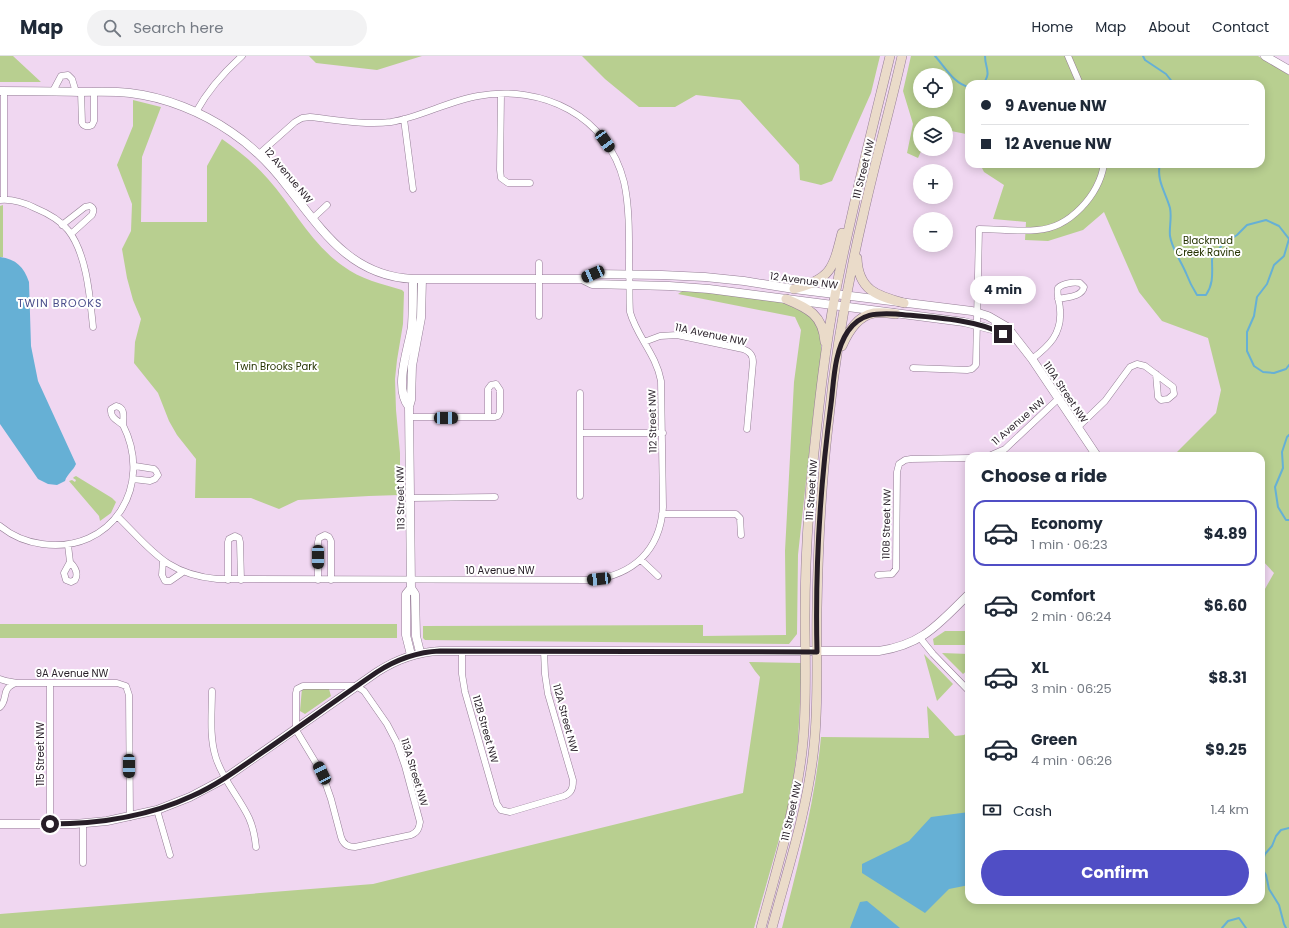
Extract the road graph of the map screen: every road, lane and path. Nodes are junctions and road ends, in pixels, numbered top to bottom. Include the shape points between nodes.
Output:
1 (242, 56) edge
2 (890, 56) edge
3 (902, 56) edge
4 (1068, 56) edge
5 (1265, 56) edge
6 (1289, 70) edge
7 (1078, 80) edge
8 (2, 91) edge
9 (54, 91) junction
10 (79, 92) junction
11 (94, 92) junction
12 (501, 94) junction
13 (196, 112) junction
14 (404, 119) junction
15 (259, 154) junction
16 (1103, 168) edge
17 (530, 183) dead end
18 (413, 189) dead end
19 (857, 192) junction
20 (2, 200) edge
21 (327, 205) dead end
22 (312, 219) junction
23 (62, 224) junction
24 (71, 234) junction
25 (857, 244) junction
26 (539, 263) dead end
27 (629, 275) junction
28 (413, 279) junction
29 (539, 279) junction
30 (582, 279) junction
31 (422, 280) junction
32 (629, 285) junction
33 (794, 289) junction
34 (835, 294) junction
35 (846, 296) junction
36 (786, 299) junction
37 (1058, 299) dead end
38 (904, 303) junction
39 (834, 305) junction
40 (844, 306) junction
41 (896, 314) junction
42 (539, 316) dead end
43 (978, 319) junction
44 (93, 327) dead end
45 (1014, 338) junction
46 (644, 342) junction
47 (825, 356) junction
48 (837, 356) junction
49 (1032, 359) junction
50 (912, 368) dead end
51 (1156, 374) dead end
52 (580, 393) dead end
53 (1058, 399) junction
54 (409, 407) junction
55 (409, 417) junction
56 (488, 417) junction
57 (123, 424) dead end
58 (1078, 427) junction
59 (746, 429) dead end
60 (580, 433) junction
61 (663, 433) junction
62 (998, 452) edge
63 (1094, 452) edge
64 (965, 458) edge
65 (134, 466) junction
66 (133, 479) junction
67 (580, 496) dead end
68 (410, 498) junction
69 (494, 498) dead end
70 (662, 514) junction
71 (117, 516) junction
72 (0, 527) edge
73 (741, 535) dead end
74 (68, 545) junction
75 (641, 560) junction
76 (163, 561) junction
77 (70, 562) dead end
78 (184, 572) junction
79 (878, 575) dead end
80 (658, 576) dead end
81 (228, 580) junction
82 (241, 580) junction
83 (318, 580) junction
84 (331, 580) junction
85 (411, 580) junction
86 (411, 588) junction
87 (965, 598) edge
88 (920, 638) junction
89 (462, 651) junction
90 (544, 651) junction
91 (805, 651) junction
92 (420, 652) junction
93 (817, 652) junction
94 (411, 655) junction
95 (0, 679) edge
96 (17, 683) junction
97 (50, 683) junction
98 (356, 686) junction
99 (965, 687) edge
100 (212, 691) dead end
101 (0, 707) edge
102 (296, 730) junction
103 (224, 779) junction
104 (156, 810) junction
105 (501, 810) joint
106 (130, 817) junction
107 (0, 824) edge
108 (50, 824) junction
109 (83, 824) junction
110 (256, 847) dead end
111 (170, 854) dead end
112 (83, 863) dead end
113 (761, 928) edge
114 (772, 928) edge

1 - 13 street via 215,83
2 - 19 main road, 111 Street NW
3 - 25 main road, 111 Street NW
4 - 7 street
5 - 6 street
8 - 9 street, 12 Avenue NW
8 - 20 street
9 - 10 street, 12 Avenue NW
9 - 10 street via 61,76 68,75
10 - 11 street, 12 Avenue NW
10 - 11 street via 82,123 88,126 94,121
11 - 13 street, 12 Avenue NW via 129,92 159,98
12 - 14 street, 112 Street NW via 468,98
12 - 17 street via 501,178 508,183
12 - 27 street, 112 Street NW via 527,95 555,102 583,119 605,141 619,166 626,192
13 - 15 street, 12 Avenue NW via 230,131
14 - 15 street, 112 Street NW via 368,123 310,116 296,122
14 - 18 street
15 - 22 street, 12 Avenue NW via 287,185
16 - 43 street via 1093,194 1079,209 1060,222 1035,230 979,229
19 - 33 main road via 847,214 837,253 829,271 823,278 810,285
19 - 34 main road, 111 Street NW
20 - 23 street via 29,205
21 - 22 street, 12 Avenue NW
22 - 28 street, 12 Avenue NW via 329,239 356,261 385,274
23 - 24 street
23 - 24 street via 85,206 93,208 92,215
24 - 44 street via 85,270
25 - 35 main road, 111 Street NW
25 - 38 main road via 858,267 866,286 876,294
26 - 29 street
27 - 30 street, 12 Avenue NW via 593,274
27 - 32 street, 112 Street NW
27 - 33 street, 12 Avenue NW via 705,277
28 - 31 street, 12 Avenue NW
28 - 54 street, 113 Street NW via 412,324 403,375 404,400
29 - 30 street, 12 Avenue NW
29 - 31 street, 12 Avenue NW
29 - 42 street
30 - 32 street, 12 Avenue NW via 592,284
31 - 54 street, 113 Street NW via 421,318 412,366
32 - 36 street, 12 Avenue NW via 702,288
32 - 46 street, 112 Street NW via 632,316
33 - 34 street, 12 Avenue NW
34 - 35 street, 12 Avenue NW
34 - 39 main road, 111 Street NW
35 - 38 street, 12 Avenue NW
35 - 40 main road, 111 Street NW
36 - 39 street, 12 Avenue NW
36 - 47 main road via 809,309 819,321 824,334
37 - 49 street, 110A Street NW via 1060,316 1057,331 1048,346
38 - 43 street, 12 Avenue NW
39 - 40 street, 12 Avenue NW
39 - 47 main road, 111 Street NW
40 - 41 street, 12 Avenue NW
40 - 48 main road, 111 Street NW
41 - 43 street, 12 Avenue NW
41 - 48 main road via 874,313 857,322 848,332
43 - 45 street, 12 Avenue NW via 992,329
43 - 45 street, 12 Avenue NW via 1004,325
43 - 50 street via 977,362 972,369
45 - 49 street, 12 Avenue NW
46 - 59 street, 11A Avenue NW via 660,336 677,334 751,353 753,362
46 - 61 street, 112 Street NW via 656,362 661,381
47 - 91 main road, 111 Street NW via 809,507
48 - 93 main road, 111 Street NW via 821,508
49 - 53 street, 110A Street NW
51 - 58 street via 1143,365 1132,366 1105,401
52 - 60 street
53 - 58 street, 110A Street NW
53 - 62 street, 11 Avenue NW via 1005,449
54 - 55 street, 113 Street NW
55 - 56 street
55 - 68 street, 113 Street NW
56 - 56 street via 498,416 500,412 500,390 496,384 488,389
57 - 65 street via 131,442
58 - 63 street, 110A Street NW
60 - 61 street
60 - 67 street
61 - 70 street, 112 Street NW
64 - 79 street, 110B Street NW via 911,459 898,466 896,569 892,574
65 - 66 street
65 - 66 street via 154,469 158,475 150,481
66 - 71 street via 128,499
68 - 69 street
68 - 85 street, 113 Street NW
70 - 73 street via 736,514 740,518
70 - 75 street, 112 Street NW via 656,535
71 - 74 street via 98,533
71 - 76 street, 10 Avenue NW
72 - 74 street via 32,542
74 - 77 street
75 - 80 street
75 - 85 street, 10 Avenue NW via 615,575 591,580
76 - 78 street, 10 Avenue NW
76 - 78 street via 162,575 165,581 170,582
78 - 81 street, 10 Avenue NW via 208,579
81 - 82 street, 10 Avenue NW
81 - 82 street via 228,542 235,536 240,542
82 - 83 street, 10 Avenue NW
83 - 84 street, 10 Avenue NW
83 - 84 street via 318,542 321,536 325,536 331,541
84 - 85 street, 10 Avenue NW
85 - 86 street, 113 Street NW
86 - 92 street, 113 Street NW via 415,594 416,636
86 - 94 street, 113 Street NW via 406,594 406,635
87 - 88 street
88 - 93 street via 879,651
88 - 99 street
89 - 90 street
89 - 92 street
89 - 105 street, 112B Street NW via 465,692 497,804
90 - 91 street
90 - 105 street, 112A Street NW via 546,686 573,780 572,790 564,796 513,811
91 - 93 street
91 - 113 main road, 111 Street NW via 805,703 794,800
92 - 94 street
93 - 114 main road, 111 Street NW via 817,704 809,780
94 - 98 street via 386,666
95 - 96 street, 9A Avenue NW
96 - 97 street, 9A Avenue NW
96 - 101 street via 6,689
97 - 106 street, 9A Avenue NW via 117,683 128,689
97 - 108 street, 115 Street NW
98 - 102 street
98 - 102 street via 300,687 296,693
98 - 102 street, 113A Street NW via 364,691 397,744 420,822 419,829 411,835 355,847 346,845 342,841 322,773
100 - 103 street via 212,745
102 - 103 street
103 - 104 street via 190,797
103 - 110 street via 248,817 255,835
104 - 106 street
104 - 111 street
106 - 109 street
107 - 108 street
108 - 109 street
109 - 112 street

